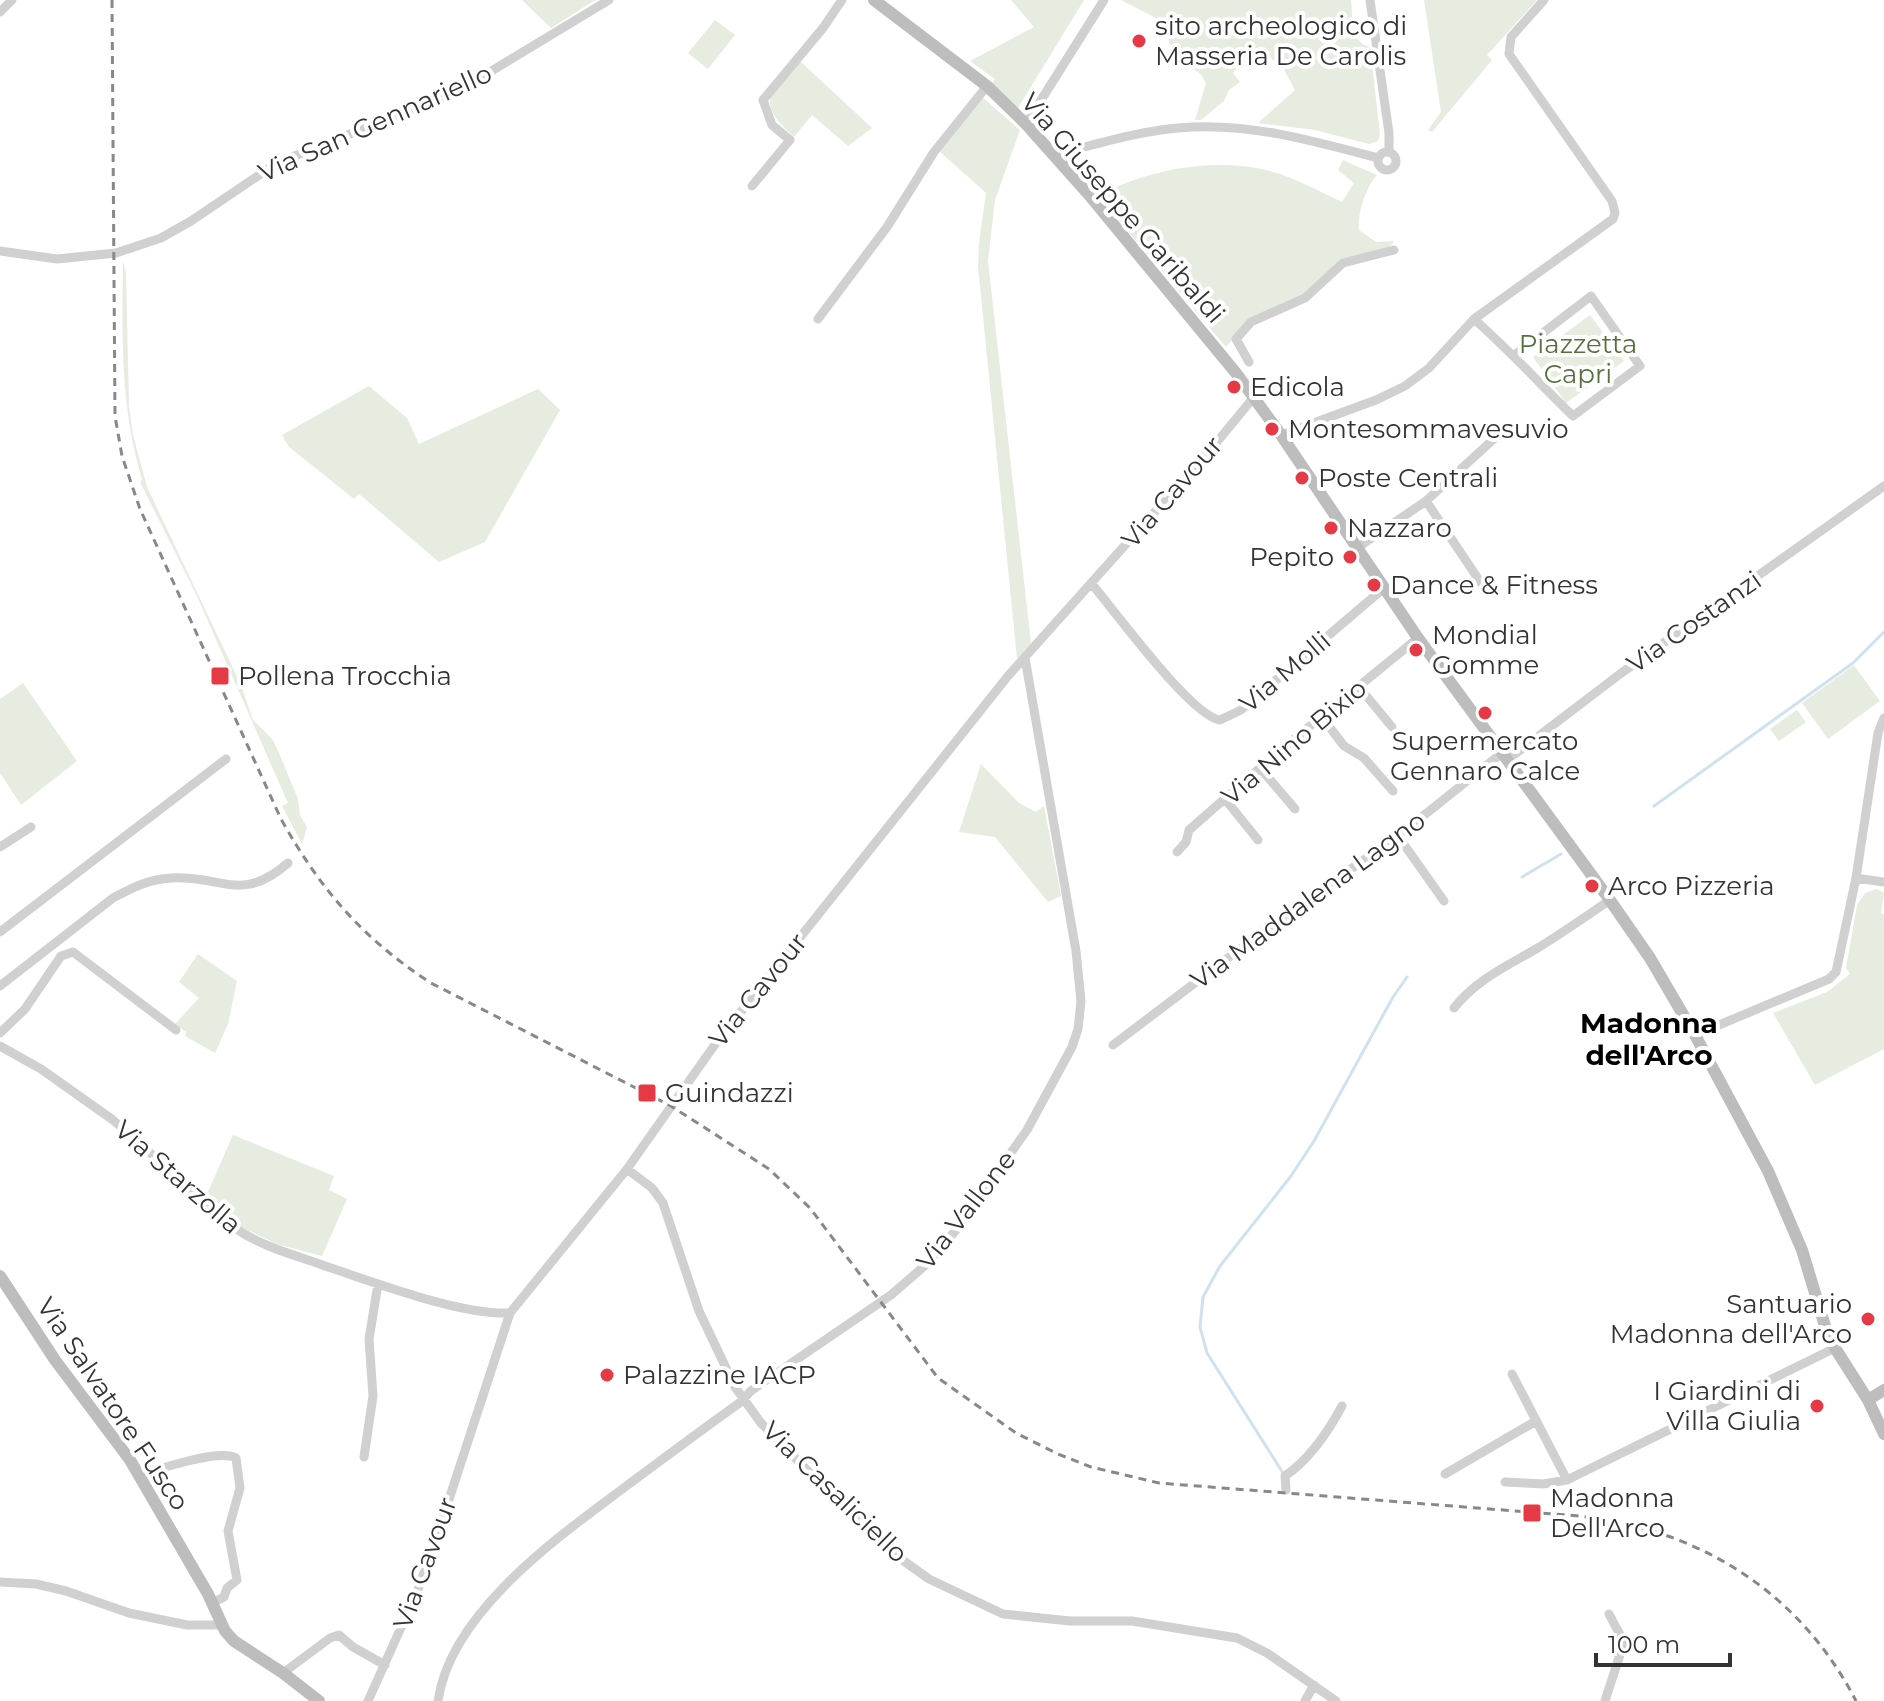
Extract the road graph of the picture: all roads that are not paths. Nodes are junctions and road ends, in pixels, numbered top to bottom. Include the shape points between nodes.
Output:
1 (12, 0) edge
2 (609, 0) edge
3 (842, 0) edge
4 (874, 0) edge
5 (1104, 0) edge
6 (1370, 0) edge
7 (1544, 0) edge
8 (0, 12) edge
9 (987, 86) junction
10 (1026, 124) junction
11 (1389, 152) junction
12 (1055, 155) junction
13 (1378, 158) junction
14 (752, 186) dead end
15 (1394, 250) dead end
16 (0, 251) edge
17 (818, 319) dead end
18 (1474, 319) junction
19 (1513, 356) junction
20 (1249, 362) dead end
21 (1254, 397) junction
22 (1281, 435) junction
23 (1497, 436) dead end
24 (1884, 486) edge
25 (1426, 501) junction
26 (1357, 548) junction
27 (1091, 583) junction
28 (1481, 583) dead end
29 (1384, 588) junction
30 (1418, 638) junction
31 (1025, 658) junction
32 (1359, 687) junction
33 (1322, 717) junction
34 (1884, 718) edge
35 (1392, 727) dead end
36 (1504, 756) junction
37 (226, 759) dead end
38 (1261, 769) junction
39 (1393, 791) dead end
40 (1225, 799) junction
41 (1295, 809) dead end
42 (31, 827) dead end
43 (1398, 836) junction
44 (1258, 840) dead end
45 (0, 847) edge
46 (1177, 852) dead end
47 (288, 863) dead end
48 (1856, 878) junction
49 (1884, 882) edge
50 (1610, 900) junction
51 (1444, 901) dead end
52 (0, 932) edge
53 (52, 944) junction
54 (61, 956) junction
55 (0, 986) edge
56 (1454, 1008) dead end
57 (176, 1030) dead end
58 (0, 1033) edge
59 (1695, 1035) junction
60 (1113, 1045) dead end
61 (0, 1046) edge
62 (627, 1169) junction
63 (0, 1276) edge
64 (378, 1284) junction
65 (510, 1313) junction
66 (1835, 1348) junction
67 (1512, 1374) dead end
68 (1884, 1390) edge
69 (743, 1398) junction
70 (1868, 1400) junction
71 (1342, 1406) dead end
72 (1536, 1421) junction
73 (1882, 1424) edge
74 (364, 1457) dead end
75 (1445, 1474) dead end
76 (141, 1477) junction
77 (1567, 1480) junction
78 (1505, 1482) dead end
79 (1286, 1490) dead end
80 (0, 1582) edge
81 (212, 1603) junction
82 (1609, 1614) dead end
83 (222, 1625) junction
84 (385, 1665) junction
85 (283, 1673) junction
86 (1314, 1685) junction
87 (319, 1701) edge
88 (368, 1701) edge
89 (438, 1701) edge
90 (1305, 1701) edge
91 (1336, 1701) edge
92 (1605, 1701) edge

1 - 8 street
2 - 16 street, Via San Gennariello via 446,96 277,163 161,238 116,253 57,259
3 - 14 street via 763,100 772,125 790,140
4 - 9 main road, Via Giuseppe Garibaldi
5 - 10 street
6 - 11 street
7 - 18 street via 1511,37 1509,54 1612,201 1615,213 1609,224
9 - 10 main road, Via Giuseppe Garibaldi
9 - 17 street via 934,152 887,227
10 - 12 main road, Via Giuseppe Garibaldi
11 - 13 street
11 - 13 street via 1396,159 1393,169 1380,167
12 - 13 street via 1168,129 1215,126 1274,132
12 - 21 main road, Via Giuseppe Garibaldi
15 - 20 street via 1343,263 1305,298 1251,322 1236,339
18 - 19 street
18 - 22 street via 1405,386
19 - 19 street via 1573,416 1640,366 1591,296
21 - 22 main road, Via Giuseppe Garibaldi
21 - 27 street, Via Cavour
22 - 26 main road, Via Giuseppe Garibaldi
23 - 25 street
24 - 36 street, Via Costanzi
25 - 26 street
25 - 28 street
26 - 29 main road, Via Giuseppe Garibaldi
27 - 29 street, Via Molli via 1184,693 1204,714 1220,720 1241,710
27 - 31 street, Via Cavour
29 - 30 main road, Via Giuseppe Garibaldi
30 - 32 street, Via Nino Bixio
30 - 36 main road, Via Giuseppe Garibaldi
31 - 62 street, Via Cavour via 723,1034
31 - 69 street, Via Vallone via 1076,951 1081,1001 1072,1047 1027,1130 929,1262 891,1295
32 - 33 street, Via Nino Bixio
32 - 35 street
33 - 38 street, Via Nino Bixio
33 - 39 street via 1344,746 1364,758
34 - 48 street
36 - 43 street, Via Maddalena Lagno
36 - 50 main road, Via Giuseppe Garibaldi
37 - 52 street
38 - 40 street, Via Nino Bixio
38 - 41 street
40 - 44 street
40 - 46 street, Via Nino Bixio via 1189,830
42 - 45 street
43 - 51 street
43 - 60 street, Via Maddalena Lagno
47 - 53 street via 272,877 244,886 188,878 152,880 113,898
48 - 49 street
48 - 59 street via 1839,963 1829,979
50 - 56 street via 1484,978
50 - 59 main road, Via Giuseppe Garibaldi
53 - 54 street
53 - 55 street
54 - 57 street via 73,952
54 - 58 street via 25,1009
59 - 66 main road, Via Giuseppe Garibaldi via 1789,1217
61 - 64 street, Via Starzolla via 113,1120 245,1235
62 - 65 street, Via Cavour
62 - 69 street, Via Casaliciello via 663,1203 699,1311
63 - 76 main road, Via Salvatore Fusco
64 - 65 street, Via Starzolla via 463,1307
64 - 74 street via 369,1339 373,1396
65 - 84 street, Via Cavour via 435,1542
66 - 70 main road, Via Giuseppe Garibaldi
66 - 77 street
67 - 72 street
68 - 70 main road
69 - 86 street, Via Casaliciello via 761,1423 875,1537 948,1589 1003,1614 1132,1621 1237,1638
69 - 89 street, Via Vallone via 526,1564 461,1639 441,1679
70 - 73 main road, Via Giuseppe Garibaldi
71 - 79 street via 1324,1436 1285,1476
72 - 75 street
72 - 77 street
76 - 81 main road, Via Salvatore Fusco
76 - 81 street via 164,1466 236,1458 240,1488 228,1531 237,1580
77 - 78 street
80 - 83 street via 36,1584 187,1625
81 - 83 main road, Via Salvatore Fusco
82 - 92 street via 1624,1642
83 - 85 main road, Via Salvatore Fusco via 234,1641
84 - 85 street via 339,1635
84 - 88 street, Via Cavour
85 - 87 main road, Via Salvatore Fusco
86 - 90 street
86 - 91 street, Via Casaliciello

